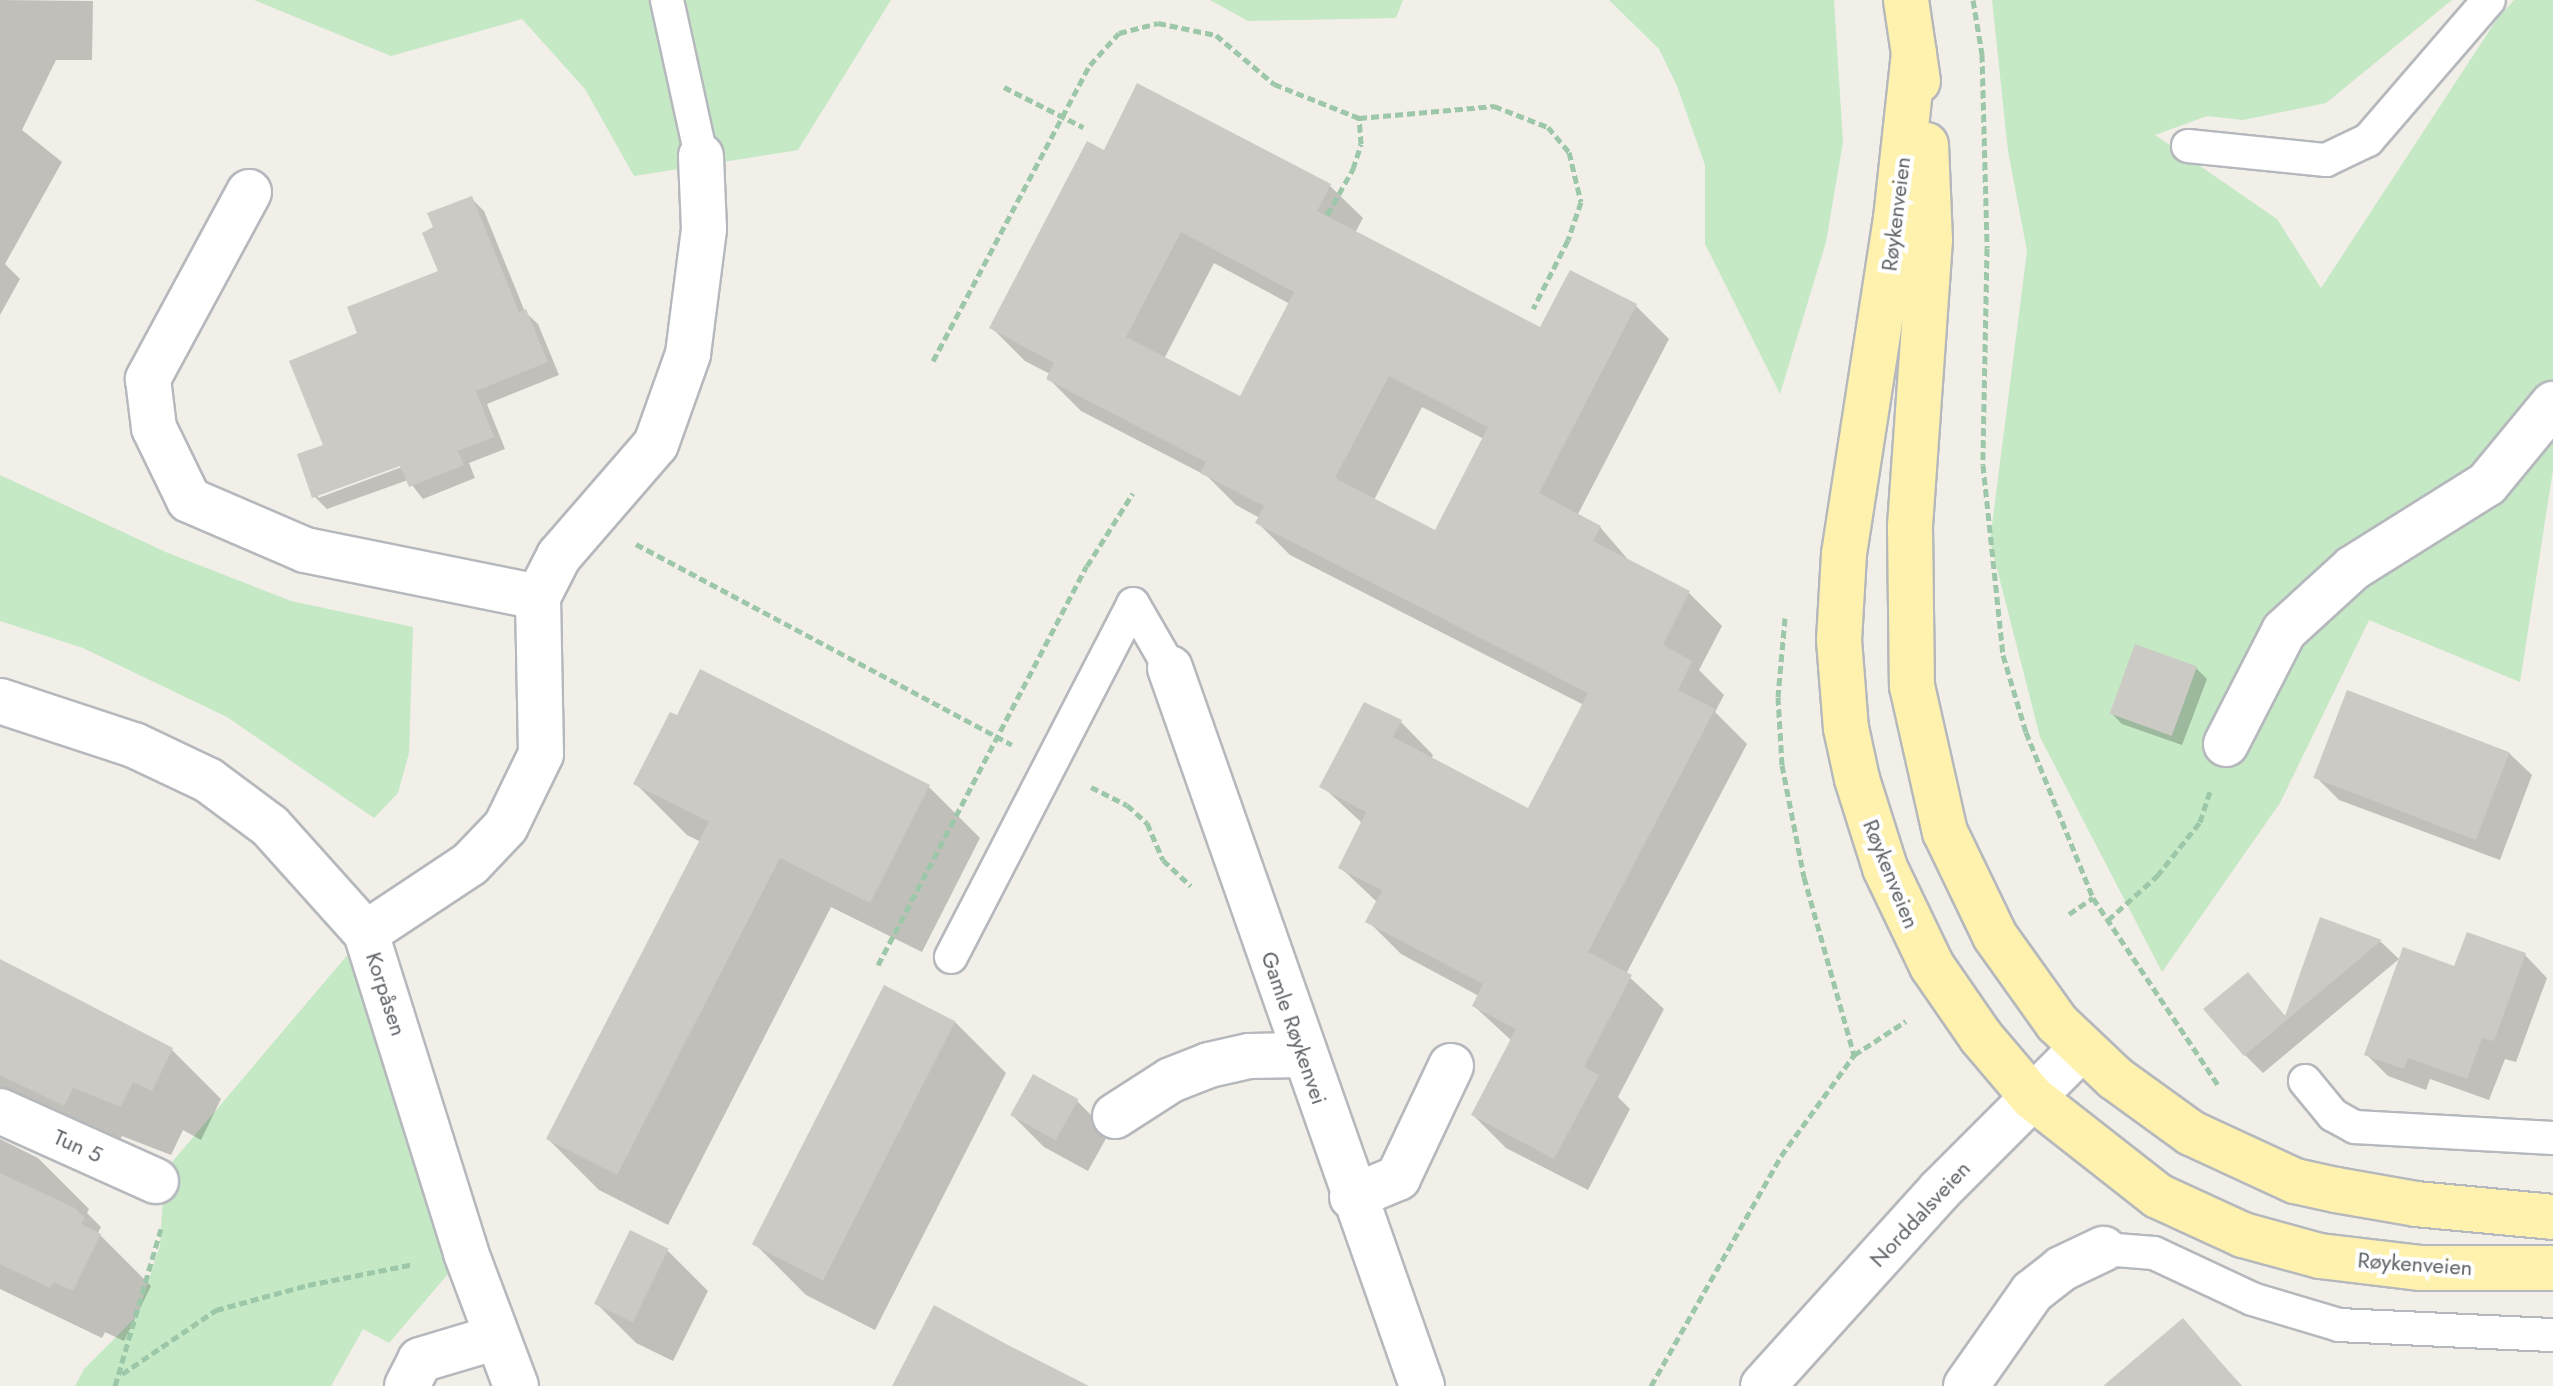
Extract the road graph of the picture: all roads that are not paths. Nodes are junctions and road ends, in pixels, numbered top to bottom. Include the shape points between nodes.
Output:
1 (667, 0) edge
2 (1906, 0) edge
3 (2489, 0) edge
4 (1914, 53) junction
5 (2188, 146) dead end
6 (701, 156) joint
7 (249, 192) dead end
8 (2553, 404) edge
9 (538, 597) junction
10 (1170, 668) joint
11 (0, 701) edge
12 (2226, 744) road end
13 (366, 933) junction
14 (951, 957) dead end
15 (2082, 1048) junction
16 (1302, 1055) junction
17 (1451, 1066) dead end
18 (2305, 1081) dead end
19 (2033, 1098) junction
20 (0, 1111) edge
21 (1115, 1116) dead end
22 (2553, 1138) edge
23 (156, 1181) road end
24 (1352, 1197) junction
25 (2553, 1217) edge
26 (2103, 1249) joint
27 (2553, 1268) edge
28 (2553, 1335) edge
29 (497, 1337) junction
30 (407, 1386) edge
31 (516, 1386) edge
32 (1422, 1386) edge
33 (1763, 1386) edge
34 (1966, 1386) edge

1 - 6 lane
2 - 4 main road, Røykenveien
3 - 5 lane via 2403,104 2354,146 2326,160
4 - 15 main road, Røykenveien via 1926,132 1930,240 1910,513 1914,707 1957,863 2031,992
4 - 19 main road, Røykenveien via 1894,234 1844,554 1842,692 1873,836 1912,928 1941,983
6 - 9 street via 704,229 688,354 656,444 559,556
7 - 9 street via 148,379 154,428 189,500 305,550
8 - 12 street via 2487,484 2353,568 2284,631
9 - 13 street via 541,754 506,826 470,864
10 - 14 lane via 1133,604
10 - 16 street, Gamle Røykenvei
11 - 13 street, Korpåsen via 134,745 208,780 270,826
13 - 29 street, Korpåsen
15 - 19 street, Norddalsveien
15 - 25 main road, Røykenveien via 2191,1133 2295,1181 2416,1204
16 - 21 street via 1249,1056 1209,1065 1171,1080
16 - 24 street, Gamle Røykenvei
17 - 24 street via 1398,1178
18 - 22 lane via 2333,1115 2355,1127
19 - 27 main road, Røykenveien via 2158,1196 2243,1235 2320,1256 2383,1265
19 - 33 street, Norddalsveien via 1940,1190
20 - 23 street, Tun 5
24 - 32 street, Gamle Røykenvei
26 - 28 lane via 2154,1253 2252,1299 2339,1325
26 - 34 street via 2061,1269 2032,1292
29 - 30 street via 420,1360
29 - 31 street, Korpåsen

